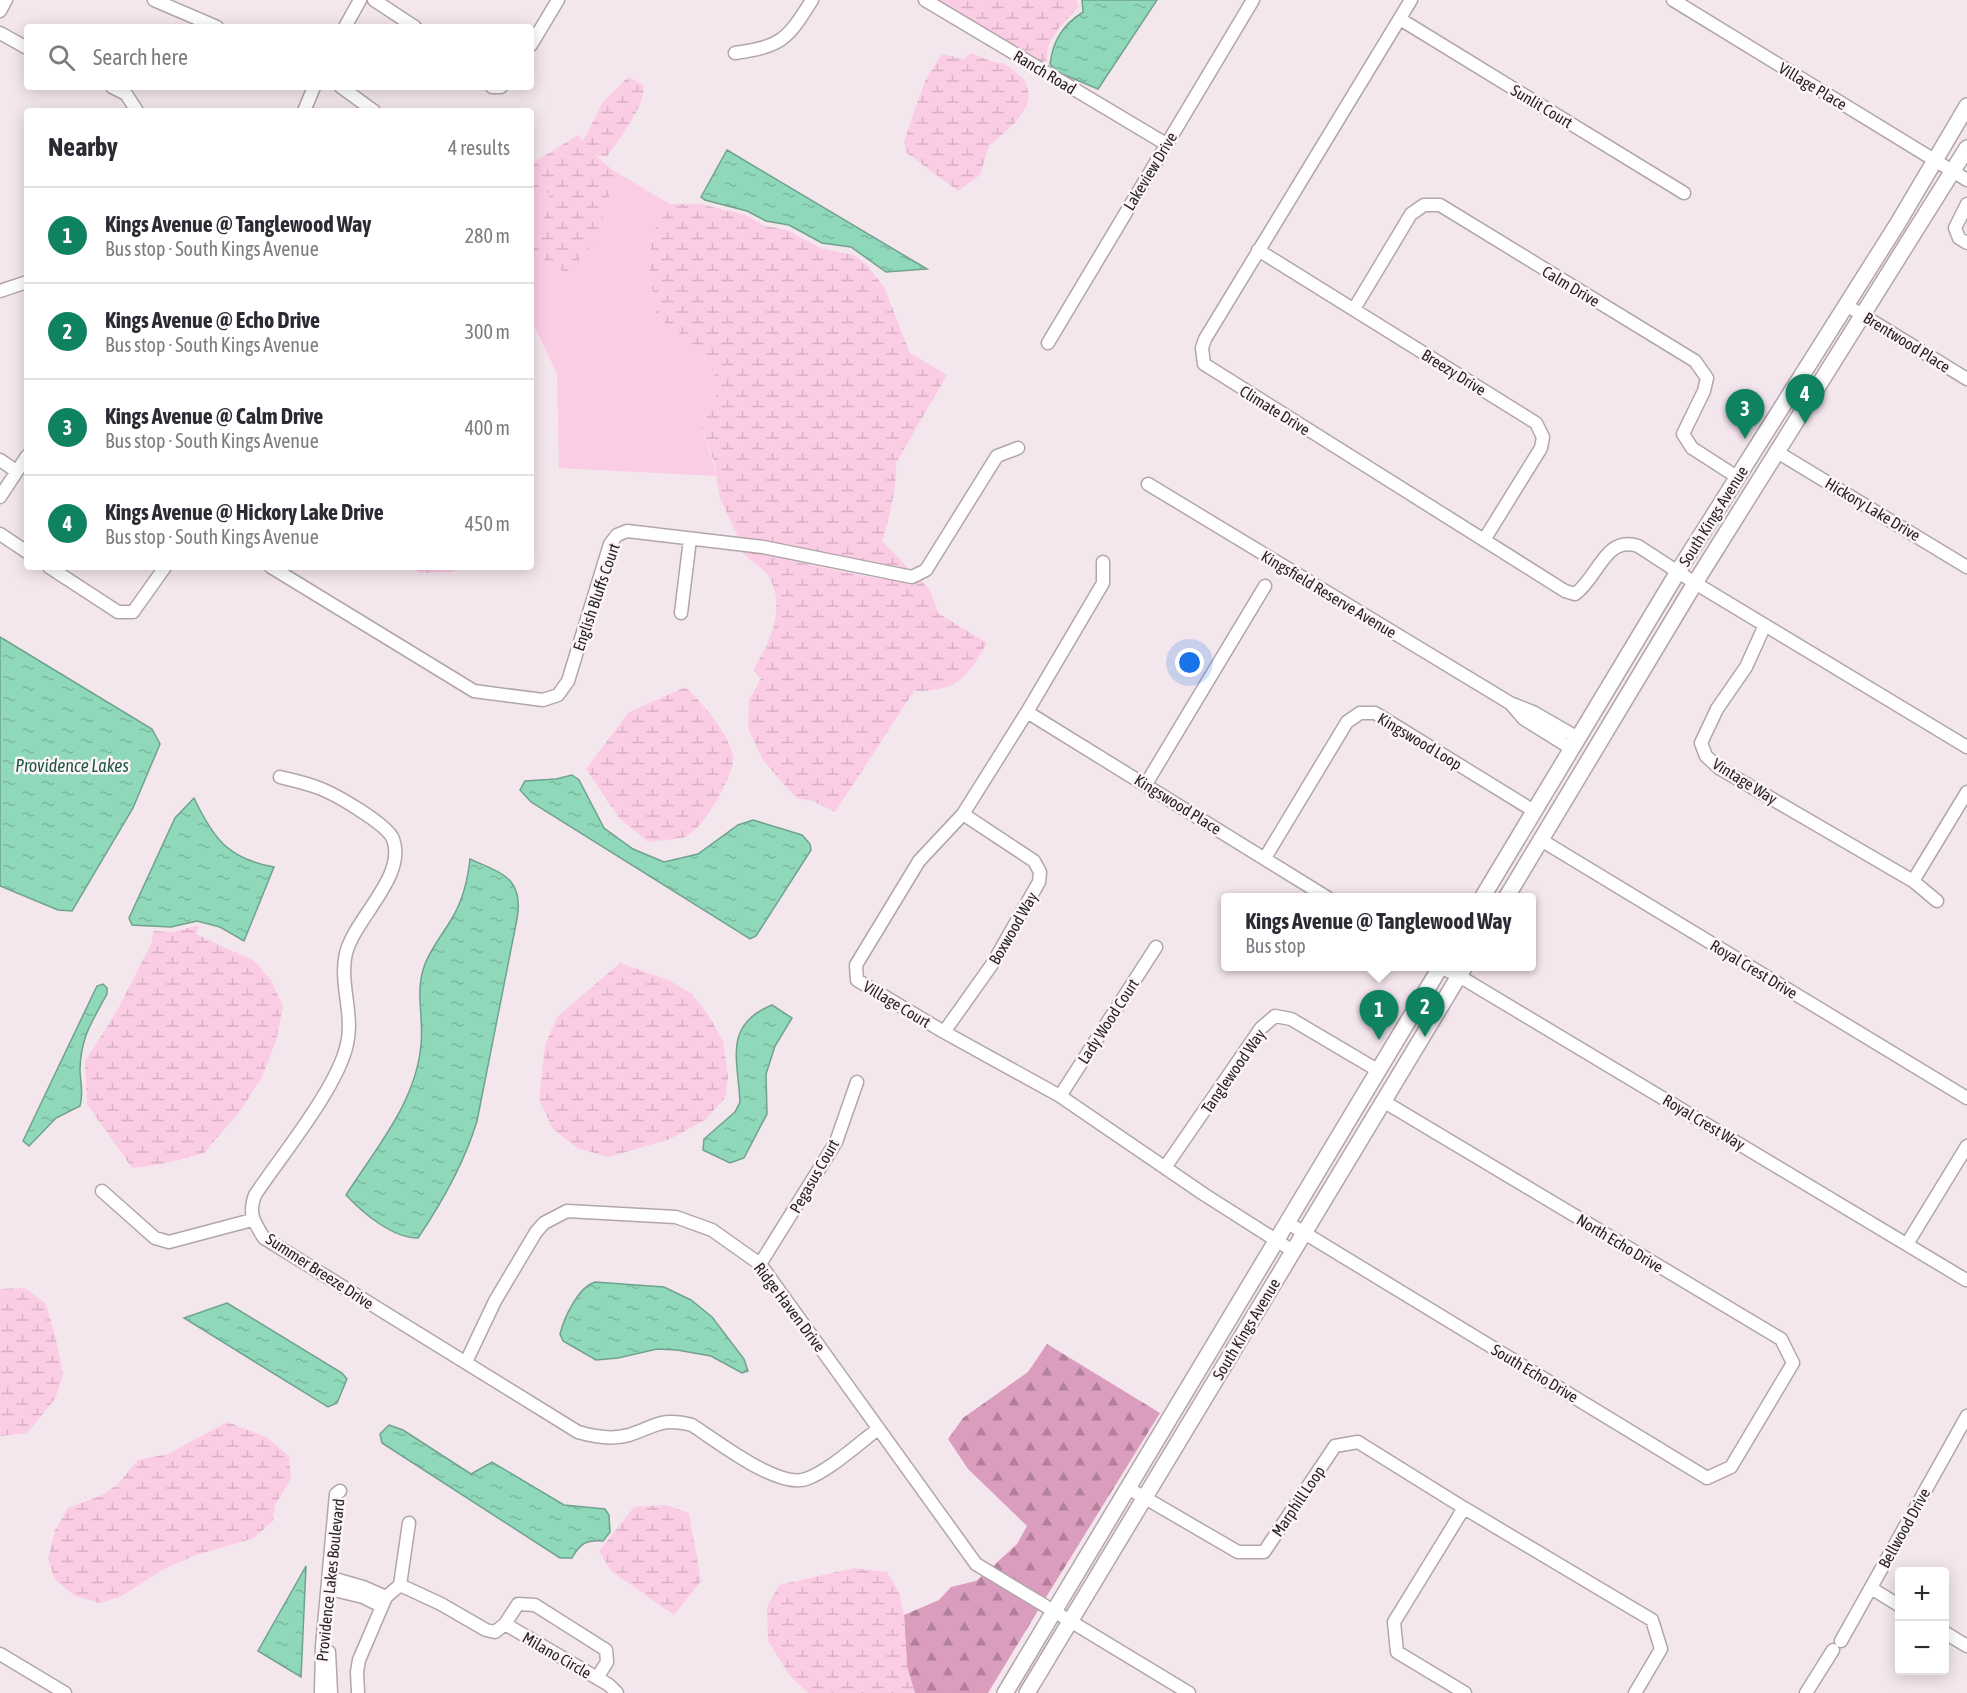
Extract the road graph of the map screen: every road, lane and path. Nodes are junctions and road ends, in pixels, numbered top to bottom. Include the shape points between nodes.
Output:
1 (6, 0) edge
2 (154, 0) edge
3 (360, 0) edge
4 (374, 0) edge
5 (558, 0) edge
6 (812, 0) edge
7 (925, 0) edge
8 (1253, 0) edge
9 (1412, 0) edge
10 (1673, 0) edge
11 (0, 10) edge
12 (1400, 19) junction
13 (210, 24) edge
14 (347, 24) edge
15 (410, 24) edge
16 (0, 33) edge
17 (534, 40) edge
18 (24, 46) edge
19 (735, 53) dead end
20 (118, 90) edge
21 (313, 90) edge
22 (345, 90) edge
23 (1967, 106) edge
24 (135, 108) edge
25 (305, 108) edge
26 (370, 108) edge
27 (1166, 144) junction
28 (1967, 148) edge
29 (1936, 160) junction
30 (1960, 176) edge
31 (1684, 193) dead end
32 (1967, 204) edge
33 (1967, 243) edge
34 (1258, 250) junction
35 (24, 283) edge
36 (0, 291) edge
37 (1845, 305) junction
38 (1354, 309) junction
39 (1863, 314) junction
40 (1048, 343) dead end
41 (1967, 379) edge
42 (1018, 448) dead end
43 (1777, 452) junction
44 (0, 460) edge
45 (24, 460) edge
46 (15, 471) junction
47 (1737, 477) junction
48 (1148, 484) dead end
49 (0, 497) edge
50 (0, 534) edge
51 (690, 538) junction
52 (1484, 540) junction
53 (24, 550) edge
54 (1103, 562) dead end
55 (1967, 567) edge
56 (54, 570) edge
57 (163, 570) edge
58 (276, 570) edge
59 (1679, 570) junction
60 (1695, 583) junction
61 (1265, 586) dead end
62 (681, 613) dead end
63 (1765, 625) junction
64 (1027, 712) junction
65 (1575, 744) junction
66 (1967, 747) edge
67 (279, 777) dead end
68 (1146, 784) junction
69 (1967, 792) edge
70 (1534, 811) junction
71 (963, 814) junction
72 (1540, 840) junction
73 (1265, 858) junction
74 (1913, 881) junction
75 (1322, 893) edge
76 (1484, 893) edge
77 (1508, 893) edge
78 (1937, 901) dead end
79 (1156, 947) dead end
80 (1438, 971) edge
81 (1462, 971) edge
82 (944, 1032) junction
83 (1379, 1071) junction
84 (857, 1082) dead end
85 (1059, 1096) junction
86 (1967, 1098) edge
87 (1383, 1101) junction
88 (1967, 1146) edge
89 (1166, 1166) junction
90 (102, 1191) dead end
91 (252, 1220) junction
92 (1288, 1223) junction
93 (1304, 1233) junction
94 (1277, 1241) junction
95 (1907, 1244) junction
96 (1293, 1251) junction
97 (760, 1264) junction
98 (1966, 1280) edge
99 (1208, 1357) junction
100 (466, 1362) junction
101 (1223, 1366) junction
102 (1762, 1415) joint
103 (1967, 1416) edge
104 (878, 1429) junction
105 (1128, 1488) junction
106 (1144, 1497) junction
107 (1464, 1508) junction
108 (409, 1523) dead end
109 (334, 1585) junction
110 (400, 1585) junction
111 (1871, 1588) junction
112 (383, 1602) junction
113 (1895, 1603) edge
114 (1054, 1612) junction
115 (1070, 1621) junction
116 (505, 1624) junction
117 (1949, 1635) edge
118 (1967, 1646) edge
119 (0, 1654) edge
120 (597, 1678) junction
121 (65, 1693) edge
122 (321, 1693) edge
123 (331, 1693) edge
124 (358, 1693) edge
125 (617, 1693) edge
126 (1005, 1693) edge
127 (1027, 1693) edge
128 (1189, 1693) edge
129 (1465, 1693) edge
130 (1635, 1693) edge
131 (1806, 1693) edge

1 - 11 street
2 - 13 street
3 - 14 street
4 - 15 street
5 - 17 street
6 - 19 street via 794,29 770,48
7 - 27 street, Ranch Road
8 - 27 street, Lakeview Drive
9 - 12 street, Climate Drive
10 - 29 street, Village Place
12 - 31 street, Sunlit Court
12 - 34 street, Climate Drive
16 - 18 street
20 - 24 street via 126,94
21 - 25 street
22 - 26 street
23 - 29 main road, South Kings Avenue
27 - 40 street, Lakeview Drive
28 - 30 main road, South Kings Avenue
29 - 30 street, Village Place
29 - 37 main road, South Kings Avenue
30 - 39 main road, South Kings Avenue
32 - 33 street via 1955,228 1959,238
34 - 38 street, Breezy Drive
34 - 52 street, Climate Drive via 1205,339 1204,364
35 - 36 street
37 - 39 street, Brentwood Place
37 - 47 main road, South Kings Avenue
38 - 47 street, Calm Drive via 1411,214 1424,205 1440,205 1695,361 1707,378 1706,385 1683,434 1692,448
38 - 52 street, Breezy Drive via 1536,423 1543,437 1541,448
39 - 41 street, Brentwood Place
39 - 43 main road, South Kings Avenue
42 - 51 street, English Bluffs Court via 997,456 926,570 912,577 763,547
43 - 55 street, Hickory Lake Drive
43 - 60 main road, South Kings Avenue
44 - 46 street
45 - 46 street
46 - 49 street
47 - 59 main road, South Kings Avenue
48 - 65 street, Kingsfield Reserve Avenue via 1510,703 1533,712
50 - 53 street
51 - 58 street, English Bluffs Court via 627,531 617,535 610,544 568,681 558,695 543,700 474,691
51 - 62 street
52 - 59 street, Climate Drive via 1575,594 1618,545 1638,546
54 - 64 street, Village Court via 1103,583
56 - 57 street via 118,612 133,612
59 - 60 street, Climate Drive
59 - 65 main road, South Kings Avenue
60 - 63 street
60 - 72 main road, South Kings Avenue
61 - 68 street
63 - 66 street
63 - 74 street, Vintage Way via 1746,667 1705,730 1701,743 1706,756 1719,768
64 - 68 street, Kingswood Place
64 - 71 street, Village Court
65 - 70 main road, South Kings Avenue
67 - 91 street, Summer Breeze Drive via 320,788 380,824 397,851 393,871 346,953 349,1027 339,1068 255,1195 250,1208
68 - 73 street, Kingswood Place
69 - 74 street
70 - 73 street, Kingswood Loop via 1376,714 1360,713 1347,722
70 - 76 main road, South Kings Avenue
71 - 82 street, Boxwood Way via 1034,861 1040,872 1039,882 993,963
71 - 82 street, Village Court via 919,861 855,965 857,980
72 - 77 main road, South Kings Avenue
72 - 86 street, Royal Crest Drive
73 - 75 street, Kingswood Place
74 - 78 street, Vintage Way
79 - 85 street, Lady Wood Court
80 - 83 main road, South Kings Avenue
81 - 87 main road, South Kings Avenue
81 - 95 street, Royal Crest Way
82 - 85 street, Village Court
83 - 89 street, Tanglewood Way via 1291,1019 1275,1016 1261,1028
83 - 92 main road, South Kings Avenue
84 - 97 street, Pegasus Court via 836,1142
85 - 89 street, Village Court
87 - 93 main road, South Kings Avenue
87 - 102 street, North Echo Drive via 1781,1339 1793,1364
88 - 95 street
89 - 94 street, Village Court
90 - 91 street via 155,1238 169,1242
91 - 100 street, Summer Breeze Drive via 264,1238
92 - 93 street, South Echo Drive
92 - 94 main road, South Kings Avenue
93 - 96 main road, South Kings Avenue
93 - 102 street, South Echo Drive via 1707,1478 1731,1467
94 - 96 street, Village Court
94 - 99 main road, South Kings Avenue
95 - 98 street, Royal Crest Way
96 - 101 main road, South Kings Avenue
97 - 100 street, Ridge Haven Drive via 712,1230 676,1217 567,1211 536,1232 500,1292
97 - 104 street, Ridge Haven Drive
99 - 101 main road
99 - 105 main road, South Kings Avenue
100 - 104 street, Summer Breeze Drive via 578,1432 616,1437 654,1423 679,1421 784,1480 805,1480
101 - 106 main road, South Kings Avenue
103 - 111 street, Bellwood Drive
104 - 114 street, Ridge Haven Drive via 976,1564
105 - 106 street, Marphill Loop
105 - 114 main road, South Kings Avenue
106 - 107 street, Marphill Loop via 1238,1552 1264,1552 1335,1446 1358,1442
106 - 115 main road, South Kings Avenue
107 - 129 street via 1394,1622 1396,1652
107 - 130 street, Marphill Loop via 1652,1620 1661,1649
108 - 110 street
109 - 112 street
109 - 122 street, Providence Lakes Boulevard via 343,1495 340,1491 336,1494
109 - 123 street, Providence Lakes Boulevard via 329,1645
110 - 112 street
110 - 116 street, Milano Circle via 486,1630 495,1632
111 - 113 street
111 - 131 street, Bellwood Drive
112 - 124 street via 359,1660
114 - 115 street, Ridge Haven Drive
114 - 126 main road, South Kings Avenue
115 - 127 main road, South Kings Avenue
115 - 128 street, Ridge Haven Drive
116 - 120 street, Milano Circle
116 - 120 street via 518,1604 535,1605 606,1650 607,1662
117 - 118 street
119 - 121 street
120 - 125 street, Milano Circle

